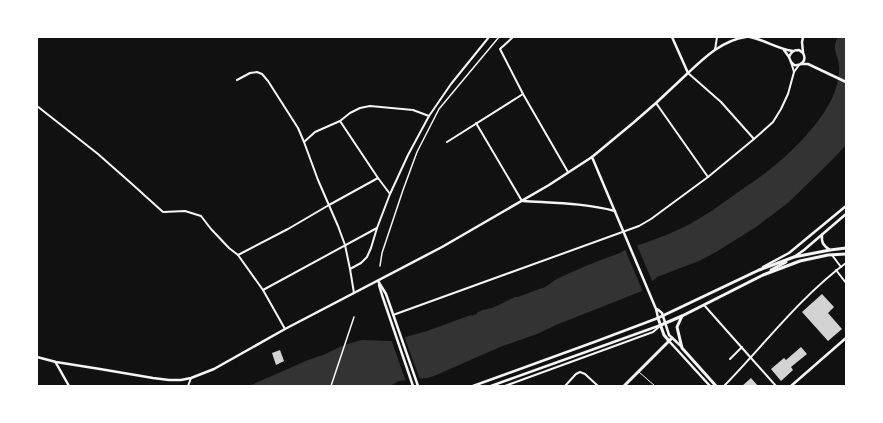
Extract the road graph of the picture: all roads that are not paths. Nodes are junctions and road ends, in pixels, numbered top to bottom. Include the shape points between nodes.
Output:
1 (489, 37) edge
2 (500, 37) edge
3 (513, 37) edge
4 (672, 37) edge
5 (717, 37) edge
6 (746, 37) edge
7 (750, 37) edge
8 (803, 37) edge
9 (757, 38) edge
10 (802, 42) junction
11 (715, 50) junction
12 (784, 50) junction
13 (794, 50) junction
14 (803, 53) junction
15 (789, 57) junction
16 (804, 58) junction
17 (790, 62) junction
18 (800, 64) junction
19 (808, 64) junction
20 (794, 72) junction
21 (688, 73) junction
22 (237, 80) dead end
23 (846, 82) edge
24 (522, 94) junction
25 (656, 103) junction
26 (37, 106) edge
27 (429, 116) junction
28 (340, 122) junction
29 (476, 123) junction
30 (754, 139) junction
31 (304, 142) junction
32 (447, 142) dead end
33 (592, 156) junction
34 (568, 172) junction
35 (708, 176) junction
36 (378, 178) junction
37 (390, 194) junction
38 (522, 201) junction
39 (329, 205) junction
40 (846, 206) edge
41 (615, 211) junction
42 (846, 214) edge
43 (377, 228) junction
44 (623, 231) junction
45 (822, 234) junction
46 (345, 245) junction
47 (846, 248) edge
48 (830, 250) junction
49 (238, 254) junction
50 (846, 254) edge
51 (832, 255) junction
52 (794, 257) junction
53 (846, 263) edge
54 (380, 266) dead end
55 (841, 267) junction
56 (350, 270) junction
57 (758, 270) junction
58 (836, 270) junction
59 (763, 275) junction
60 (378, 281) junction
61 (846, 283) edge
62 (263, 290) junction
63 (354, 293) junction
64 (704, 305) junction
65 (656, 309) junction
66 (393, 315) junction
67 (663, 315) junction
68 (682, 316) junction
69 (354, 317) dead end
70 (658, 318) junction
71 (665, 323) junction
72 (661, 325) junction
73 (285, 329) junction
74 (672, 338) junction
75 (846, 338) edge
76 (669, 341) junction
77 (742, 347) junction
78 (682, 348) junction
79 (37, 357) edge
80 (750, 358) junction
81 (730, 359) dead end
82 (56, 362) junction
83 (639, 371) junction
84 (191, 378) junction
85 (69, 386) edge
86 (188, 386) edge
87 (331, 386) edge
88 (414, 386) edge
89 (418, 386) edge
90 (473, 386) edge
91 (491, 386) edge
92 (505, 386) edge
93 (565, 386) edge
94 (598, 386) edge
95 (624, 386) edge
96 (655, 386) edge
97 (710, 386) edge
98 (716, 386) edge
99 (724, 386) edge
100 (776, 386) edge
101 (791, 386) edge

1 - 27 street
2 - 54 street via 439,109 412,165 382,253
3 - 24 street via 500,49
4 - 21 street
5 - 11 street
6 - 11 street
7 - 9 street
8 - 10 street
9 - 12 street
10 - 13 street
10 - 14 street
11 - 21 street
12 - 13 street
12 - 15 street
13 - 14 street
13 - 15 street
14 - 16 street
15 - 17 street
16 - 18 street via 804,62
16 - 19 street
17 - 18 street via 794,65
17 - 20 street
18 - 19 street
18 - 20 street
19 - 23 street
20 - 30 street via 782,109 773,122
21 - 25 street
21 - 30 street via 721,102
22 - 31 street via 250,73 262,74 298,128
24 - 29 street
24 - 34 street
25 - 33 street
25 - 35 street
26 - 49 street via 163,212 185,211 201,216 229,248
27 - 28 street via 413,110 370,106 350,113
27 - 37 street
28 - 31 street via 315,132
28 - 36 street
29 - 32 street
29 - 38 street
30 - 35 street
31 - 39 street
33 - 34 street
33 - 41 street
34 - 38 street
35 - 44 street via 651,219
36 - 37 street
36 - 39 street
37 - 43 street
38 - 41 street via 599,207
38 - 60 street
39 - 46 street
39 - 49 street
40 - 57 street via 789,253
41 - 44 street
42 - 45 street
43 - 46 street
43 - 56 street via 367,257
44 - 65 street
44 - 66 street
45 - 48 street via 824,246
45 - 52 street
46 - 56 street
46 - 62 street
47 - 48 main road
48 - 52 main road
49 - 62 street
50 - 51 main road
51 - 55 street
51 - 59 main road via 800,261
52 - 57 main road
52 - 59 main road
53 - 55 street
55 - 58 street
56 - 63 street
57 - 67 main road
58 - 61 street
58 - 80 street via 792,312
59 - 64 main road
60 - 63 street
60 - 66 street via 386,294
60 - 88 street
62 - 73 street
63 - 73 street
64 - 68 main road
64 - 77 street
65 - 67 street
65 - 70 street
66 - 89 street
67 - 70 main road
67 - 71 street
68 - 71 main road
68 - 78 main road via 677,326
69 - 87 street
70 - 72 main road
70 - 90 street
71 - 72 main road
71 - 74 street
72 - 76 main road
72 - 91 street
72 - 92 street via 653,332
73 - 84 street via 214,369
74 - 76 main road
74 - 78 street
75 - 101 street
76 - 83 main road
76 - 97 street
77 - 80 street
77 - 81 street
78 - 98 main road
79 - 82 street
80 - 99 street
80 - 100 street
82 - 84 street via 169,380
82 - 85 street
83 - 95 main road
83 - 96 lane
84 - 86 street
93 - 94 street via 580,372

